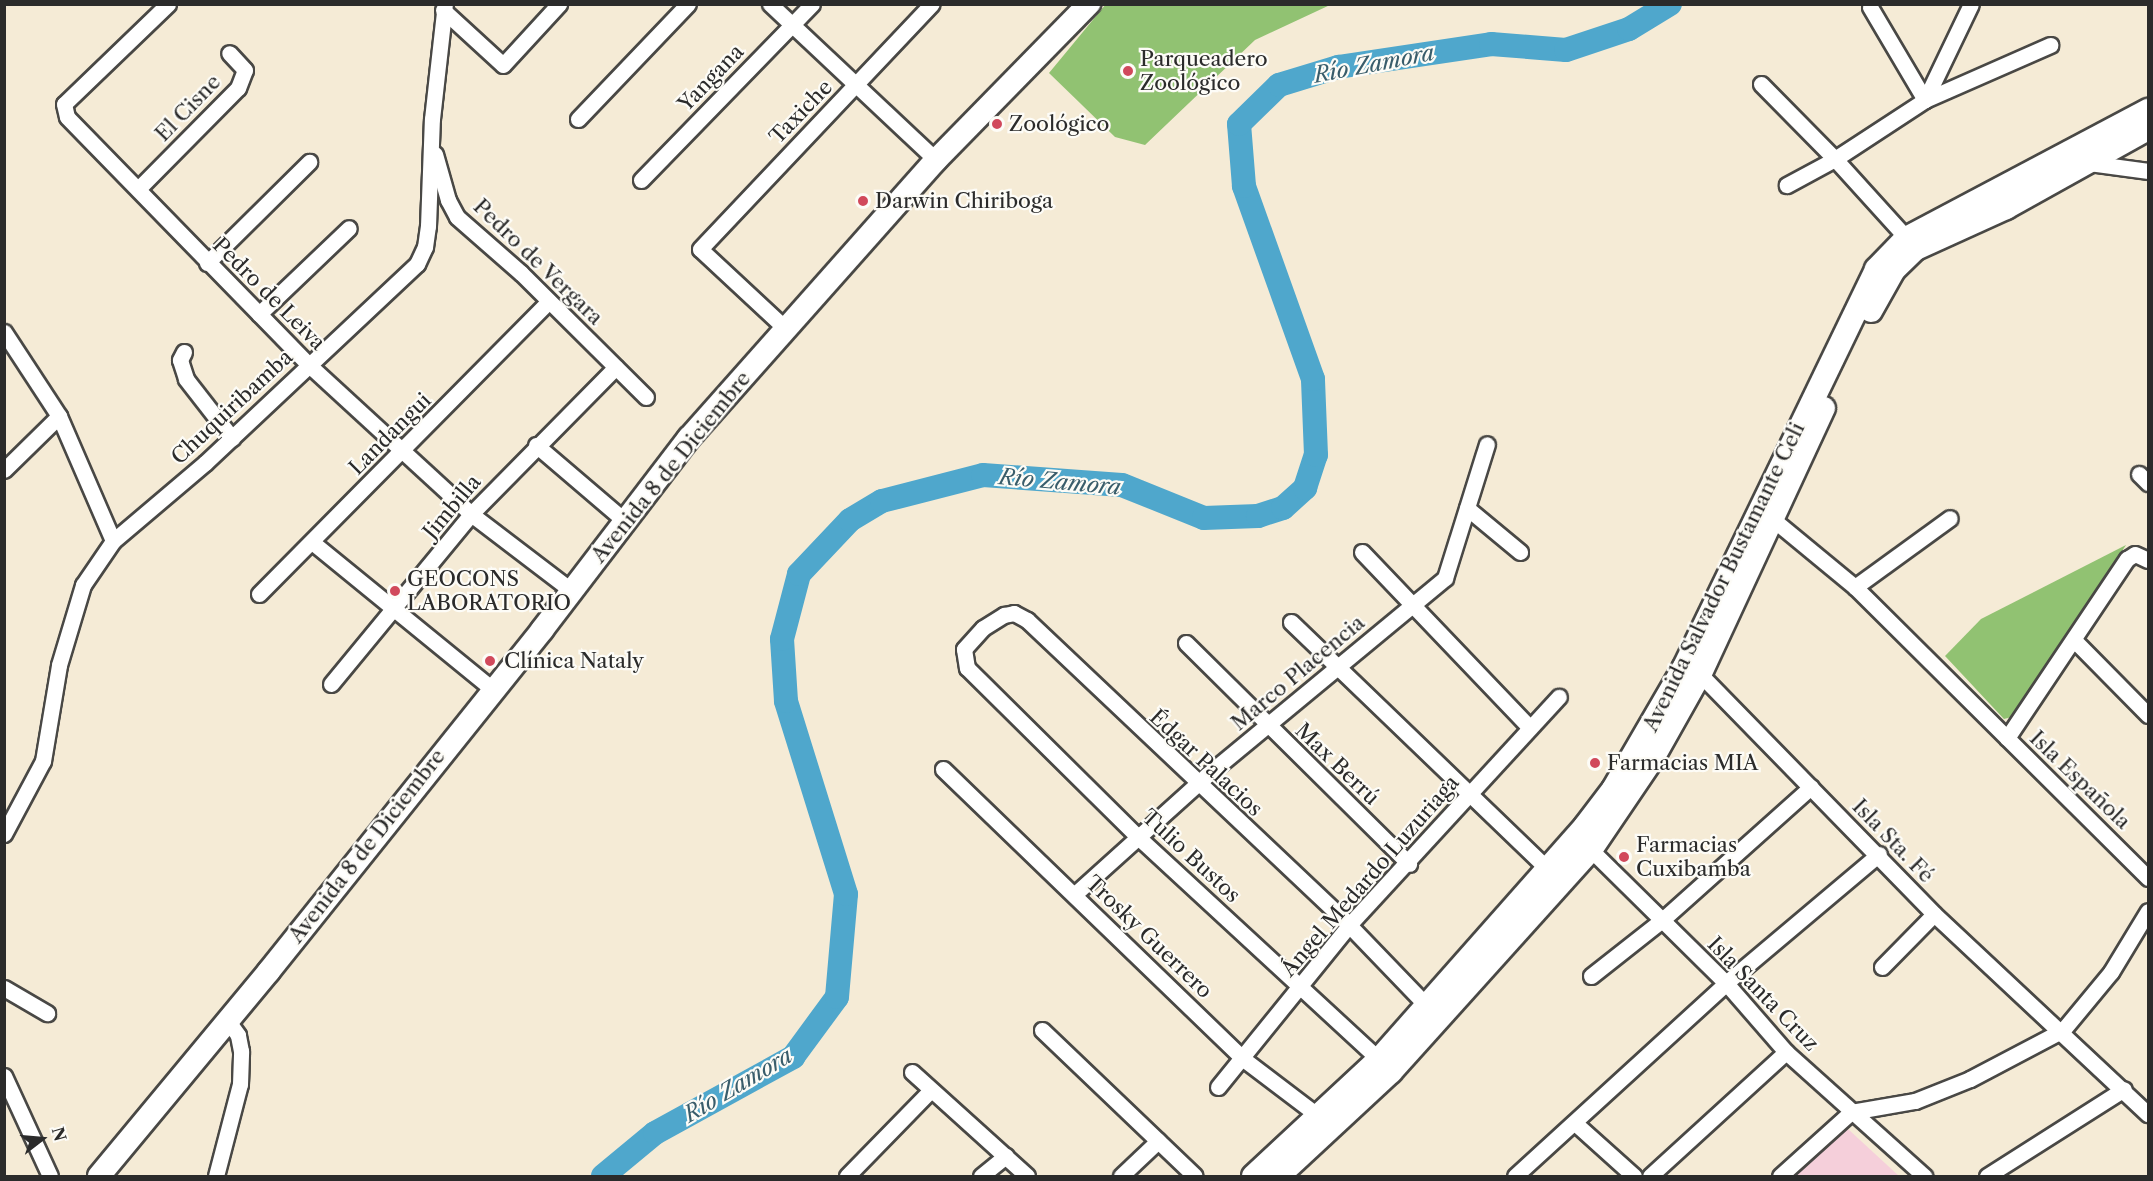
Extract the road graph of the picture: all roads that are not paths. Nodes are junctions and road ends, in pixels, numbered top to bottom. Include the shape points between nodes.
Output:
1 (168, 4) edge
2 (559, 4) edge
3 (688, 4) edge
4 (770, 4) edge
5 (812, 4) edge
6 (932, 4) edge
7 (1089, 4) edge
8 (1971, 4) edge
9 (444, 7) edge
10 (1870, 7) dead end
11 (792, 25) junction
12 (2050, 45) dead end
13 (230, 53) dead end
14 (1761, 84) dead end
15 (856, 85) junction
16 (1925, 100) junction
17 (2148, 110) edge
18 (578, 119) dead end
19 (2148, 129) edge
20 (431, 139) junction
21 (1835, 159) junction
22 (936, 160) junction
23 (309, 162) dead end
24 (2090, 163) junction
25 (2148, 171) edge
26 (641, 180) dead end
27 (1787, 185) dead end
28 (138, 189) junction
29 (2002, 198) junction
30 (349, 228) dead end
31 (1911, 243) junction
32 (207, 263) junction
33 (549, 301) junction
34 (259, 314) junction
35 (786, 328) junction
36 (4, 332) edge
37 (184, 352) dead end
38 (308, 364) junction
39 (616, 367) junction
40 (646, 397) dead end
41 (59, 416) junction
42 (231, 438) junction
43 (1487, 444) dead end
44 (536, 445) junction
45 (402, 452) junction
46 (4, 470) edge
47 (1467, 508) junction
48 (471, 514) junction
49 (1950, 518) dead end
50 (625, 521) junction
51 (1775, 521) junction
52 (113, 541) junction
53 (312, 542) junction
54 (1362, 552) dead end
55 (1520, 552) dead end
56 (2142, 557) edge
57 (1855, 587) junction
58 (572, 591) junction
59 (259, 594) dead end
60 (1411, 606) junction
61 (394, 612) junction
62 (1291, 622) dead end
63 (2075, 641) junction
64 (1186, 643) dead end
65 (1341, 666) junction
66 (967, 668) joint
67 (1693, 668) junction
68 (332, 684) dead end
69 (492, 689) junction
70 (1559, 697) dead end
71 (2148, 715) edge
72 (1267, 725) junction
73 (1529, 727) junction
74 (2007, 738) junction
75 (943, 769) dead end
76 (1198, 785) junction
77 (1811, 787) junction
78 (1468, 796) junction
79 (4, 834) edge
80 (1137, 836) junction
81 (1584, 843) junction
82 (1879, 855) junction
83 (1409, 864) junction
84 (1553, 875) junction
85 (2148, 878) edge
86 (1075, 894) junction
87 (2148, 911) edge
88 (1934, 914) junction
89 (1661, 921) junction
90 (1349, 925) junction
91 (1882, 967) dead end
92 (1591, 976) dead end
93 (1726, 983) junction
94 (1301, 986) junction
95 (4, 988) edge
96 (1425, 1004) junction
97 (47, 1013) dead end
98 (228, 1021) junction
99 (1042, 1030) dead end
100 (2063, 1030) junction
101 (1786, 1052) junction
102 (1242, 1058) junction
103 (1385, 1065) junction
104 (912, 1072) dead end
105 (4, 1076) edge
106 (1218, 1087) dead end
107 (2124, 1089) junction
108 (931, 1090) junction
109 (1851, 1112) junction
110 (2148, 1114) edge
111 (1325, 1121) junction
112 (1576, 1124) junction
113 (1158, 1141) junction
114 (1006, 1156) junction
115 (1289, 1173) edge
116 (50, 1176) edge
117 (99, 1176) edge
118 (216, 1176) edge
119 (847, 1176) edge
120 (981, 1176) edge
121 (1028, 1176) edge
122 (1121, 1176) edge
123 (1195, 1176) edge
124 (1253, 1176) edge
125 (1515, 1176) edge
126 (1634, 1176) edge
127 (1650, 1176) edge
128 (1780, 1176) edge
129 (1924, 1176) edge
130 (1987, 1176) edge

1 - 28 street, Pedro de Leiva via 64,104 63,110
2 - 9 street via 502,65
3 - 18 street
4 - 11 street
5 - 11 street, Yangana
6 - 15 street, Taxiche
7 - 22 main road, Avenida 8 de Diciembre
8 - 16 street
9 - 20 street, Chuquiribamba
10 - 16 street
11 - 15 street
11 - 26 street, Yangana
12 - 16 street
13 - 28 street, El Cisne via 245,70 238,88
14 - 21 street
15 - 22 street
15 - 35 street, Taxiche via 700,249
16 - 21 street
17 - 29 main road, Avenida Salvador Bustamante Celi
19 - 24 main road, Avenida Salvador Bustamante Celi
20 - 33 street, Pedro de Vergara via 457,218
20 - 38 street, Chuquiribamba via 426,247 417,264
21 - 27 street
21 - 31 street
22 - 35 main road, Avenida 8 de Diciembre
23 - 32 street
24 - 25 street
24 - 29 main road, Avenida Salvador Bustamante Celi
28 - 32 street, Pedro de Leiva
29 - 31 main road, Avenida Salvador Bustamante Celi
30 - 34 street
31 - 51 main road, Avenida Salvador Bustamante Celi via 1850,349
31 - 67 main road, Avenida Salvador Bustamante Celi via 1876,269
32 - 34 street, Pedro de Leiva
33 - 39 street, Pedro de Vergara
33 - 45 street, Landangui
34 - 38 street, Pedro de Leiva
35 - 50 main road, Avenida 8 de Diciembre via 689,438
36 - 41 street
37 - 42 street via 180,360 186,379
38 - 42 street, Chuquiribamba
38 - 45 street, Pedro de Leiva
39 - 40 street, Pedro de Vergara
39 - 44 street, Jimbilla
41 - 46 street
41 - 52 street
42 - 52 street, Chuquiribamba
43 - 47 street, Marco Placencia
44 - 48 street, Jimbilla
44 - 50 street
45 - 48 street, Pedro de Leiva
45 - 53 street, Landangui
47 - 55 street
47 - 60 street, Marco Placencia via 1445,578
48 - 58 street, Pedro de Leiva
48 - 61 street, Jimbilla
49 - 57 street
50 - 58 main road, Avenida 8 de Diciembre
51 - 57 street, Isla Española
51 - 67 main road, Avenida Salvador Bustamante Celi
52 - 79 street, Chuquiribamba via 83,585 59,665 43,762
53 - 59 street, Landangui
53 - 61 street
54 - 60 street
56 - 63 street via 2127,559
57 - 74 street, Isla Española
58 - 69 main road, Avenida 8 de Diciembre
60 - 65 street, Marco Placencia
60 - 73 street
61 - 68 street, Jimbilla
61 - 69 street
62 - 65 street
63 - 71 street
63 - 74 street
64 - 72 street, Max Berrú
65 - 72 street, Marco Placencia
65 - 78 street
66 - 76 street, Édgar Palacios via 964,649 975,635 994,620 1014,613 1027,620
66 - 80 street, Tulio Bustos
67 - 77 street, Isla Sta. Fé
67 - 81 main road, Avenida Salvador Bustamante Celi via 1652,760
69 - 98 main road, Avenida 8 de Diciembre
70 - 73 street, Ángel Medardo Luzuriaga
72 - 76 street, Marco Placencia
72 - 83 street, Max Berrú
73 - 78 street, Ángel Medardo Luzuriaga
74 - 85 street, Isla Española
75 - 86 street, Trosky Guerrero
76 - 80 street, Marco Placencia
76 - 90 street, Édgar Palacios
77 - 82 street, Isla Sta. Fé
77 - 89 street
78 - 83 street, Ángel Medardo Luzuriaga
78 - 84 street
80 - 86 street, Marco Placencia
80 - 94 street, Tulio Bustos
81 - 84 main road, Avenida Salvador Bustamante Celi
81 - 89 street, Isla Santa Cruz
82 - 88 street, Isla Sta. Fé
82 - 93 street
83 - 90 street, Ángel Medardo Luzuriaga
84 - 96 main road, Avenida Salvador Bustamante Celi
84 - 103 main road, Avenida Salvador Bustamante Celi
86 - 102 street, Trosky Guerrero
87 - 100 street via 2111,972
88 - 91 street
88 - 100 street, Isla Sta. Fé
89 - 92 street
89 - 93 street, Isla Santa Cruz
90 - 94 street, Ángel Medardo Luzuriaga
90 - 96 street, Édgar Palacios
93 - 101 street, Isla Santa Cruz
93 - 112 street
94 - 102 street, Ángel Medardo Luzuriaga
94 - 103 street, Tulio Bustos
95 - 97 street
96 - 103 main road, Avenida Salvador Bustamante Celi
98 - 117 main road, Avenida 8 de Diciembre
98 - 118 street via 238,1035 240,1084
99 - 113 street
100 - 107 street, Isla Sta. Fé
100 - 109 street via 1970,1079 1915,1101
101 - 109 street, Isla Santa Cruz
101 - 127 street
102 - 106 street, Ángel Medardo Luzuriaga
102 - 111 street, Trosky Guerrero
103 - 111 main road, Avenida Salvador Bustamante Celi
104 - 108 street
105 - 116 street
107 - 110 street, Isla Sta. Fé
107 - 130 street
108 - 114 street
108 - 119 street
109 - 128 street
109 - 129 street, Isla Santa Cruz
111 - 115 main road, Avenida Salvador Bustamante Celi
111 - 124 main road, Avenida Salvador Bustamante Celi
112 - 125 street
112 - 126 street
113 - 122 street
113 - 123 street
114 - 120 street
114 - 121 street

